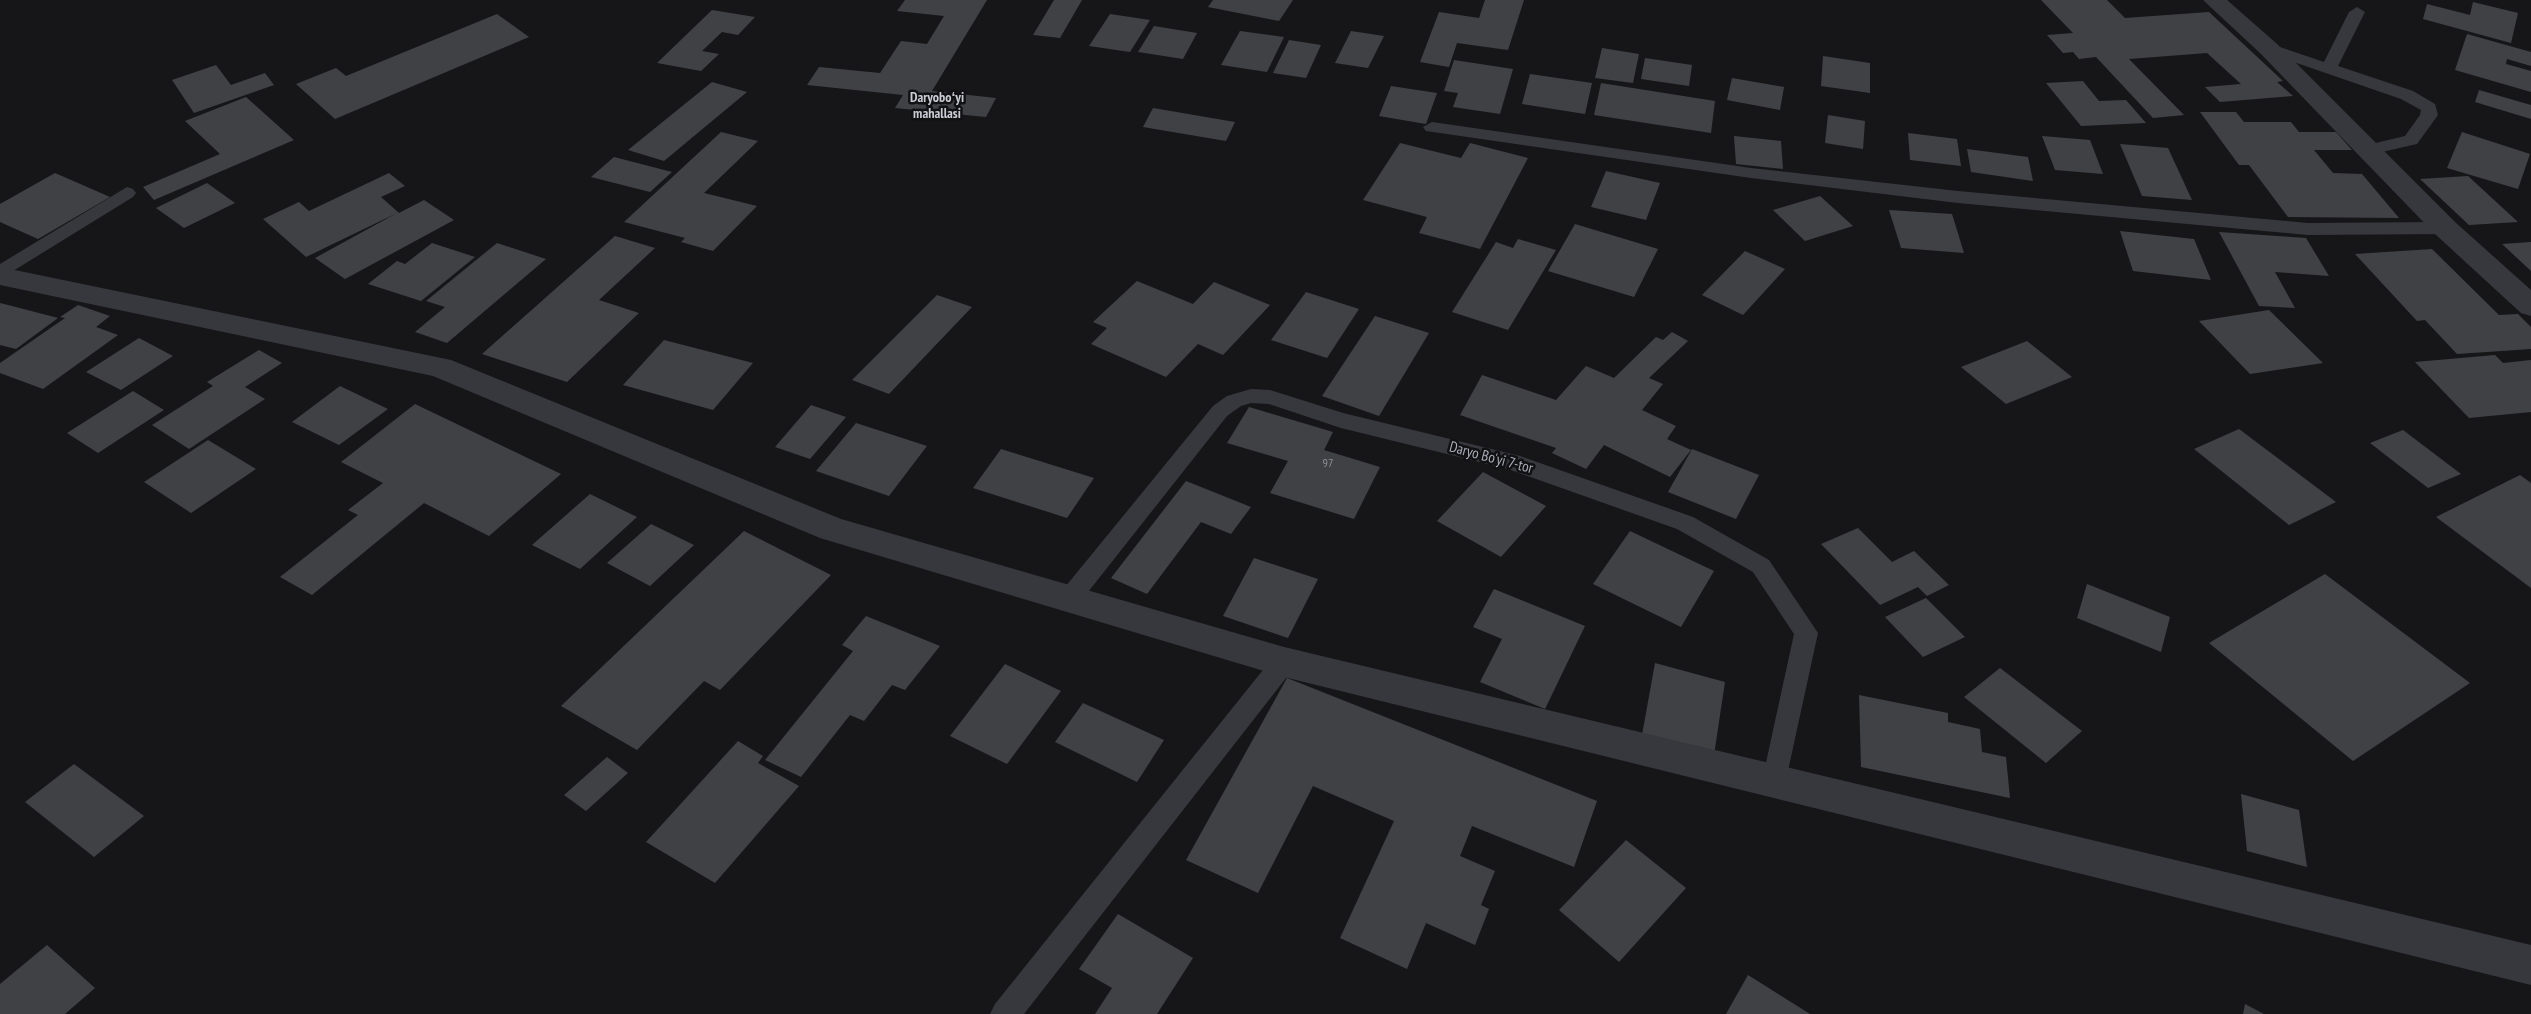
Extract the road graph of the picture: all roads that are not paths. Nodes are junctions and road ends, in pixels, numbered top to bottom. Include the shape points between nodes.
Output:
1 (2214, 0) edge
2 (2357, 12) dead end
3 (2268, 48) junction
4 (2329, 69) junction
5 (1432, 127) dead end
6 (2369, 150) junction
7 (128, 193) dead end
8 (2445, 228) junction
9 (0, 275) edge
10 (2531, 306) edge
11 (1069, 598) junction
12 (1284, 662) junction
13 (1775, 781) junction
14 (2531, 965) edge
15 (1005, 1014) edge

1 - 3 street
2 - 4 lane
3 - 4 lane
3 - 6 street
4 - 6 lane via 2407,95 2429,108 2429,115 2411,140
5 - 8 lane via 1751,173 1958,197 2308,229
6 - 8 street
7 - 9 lane
8 - 10 street
9 - 11 street via 440,367 832,529
11 - 12 street
11 - 13 lane, Daryo Bo'yi 7-tor via 1220,411 1251,396 1270,397 1341,420 1512,462 1685,523 1761,566 1806,633
12 - 13 street
12 - 15 lane
13 - 14 street

